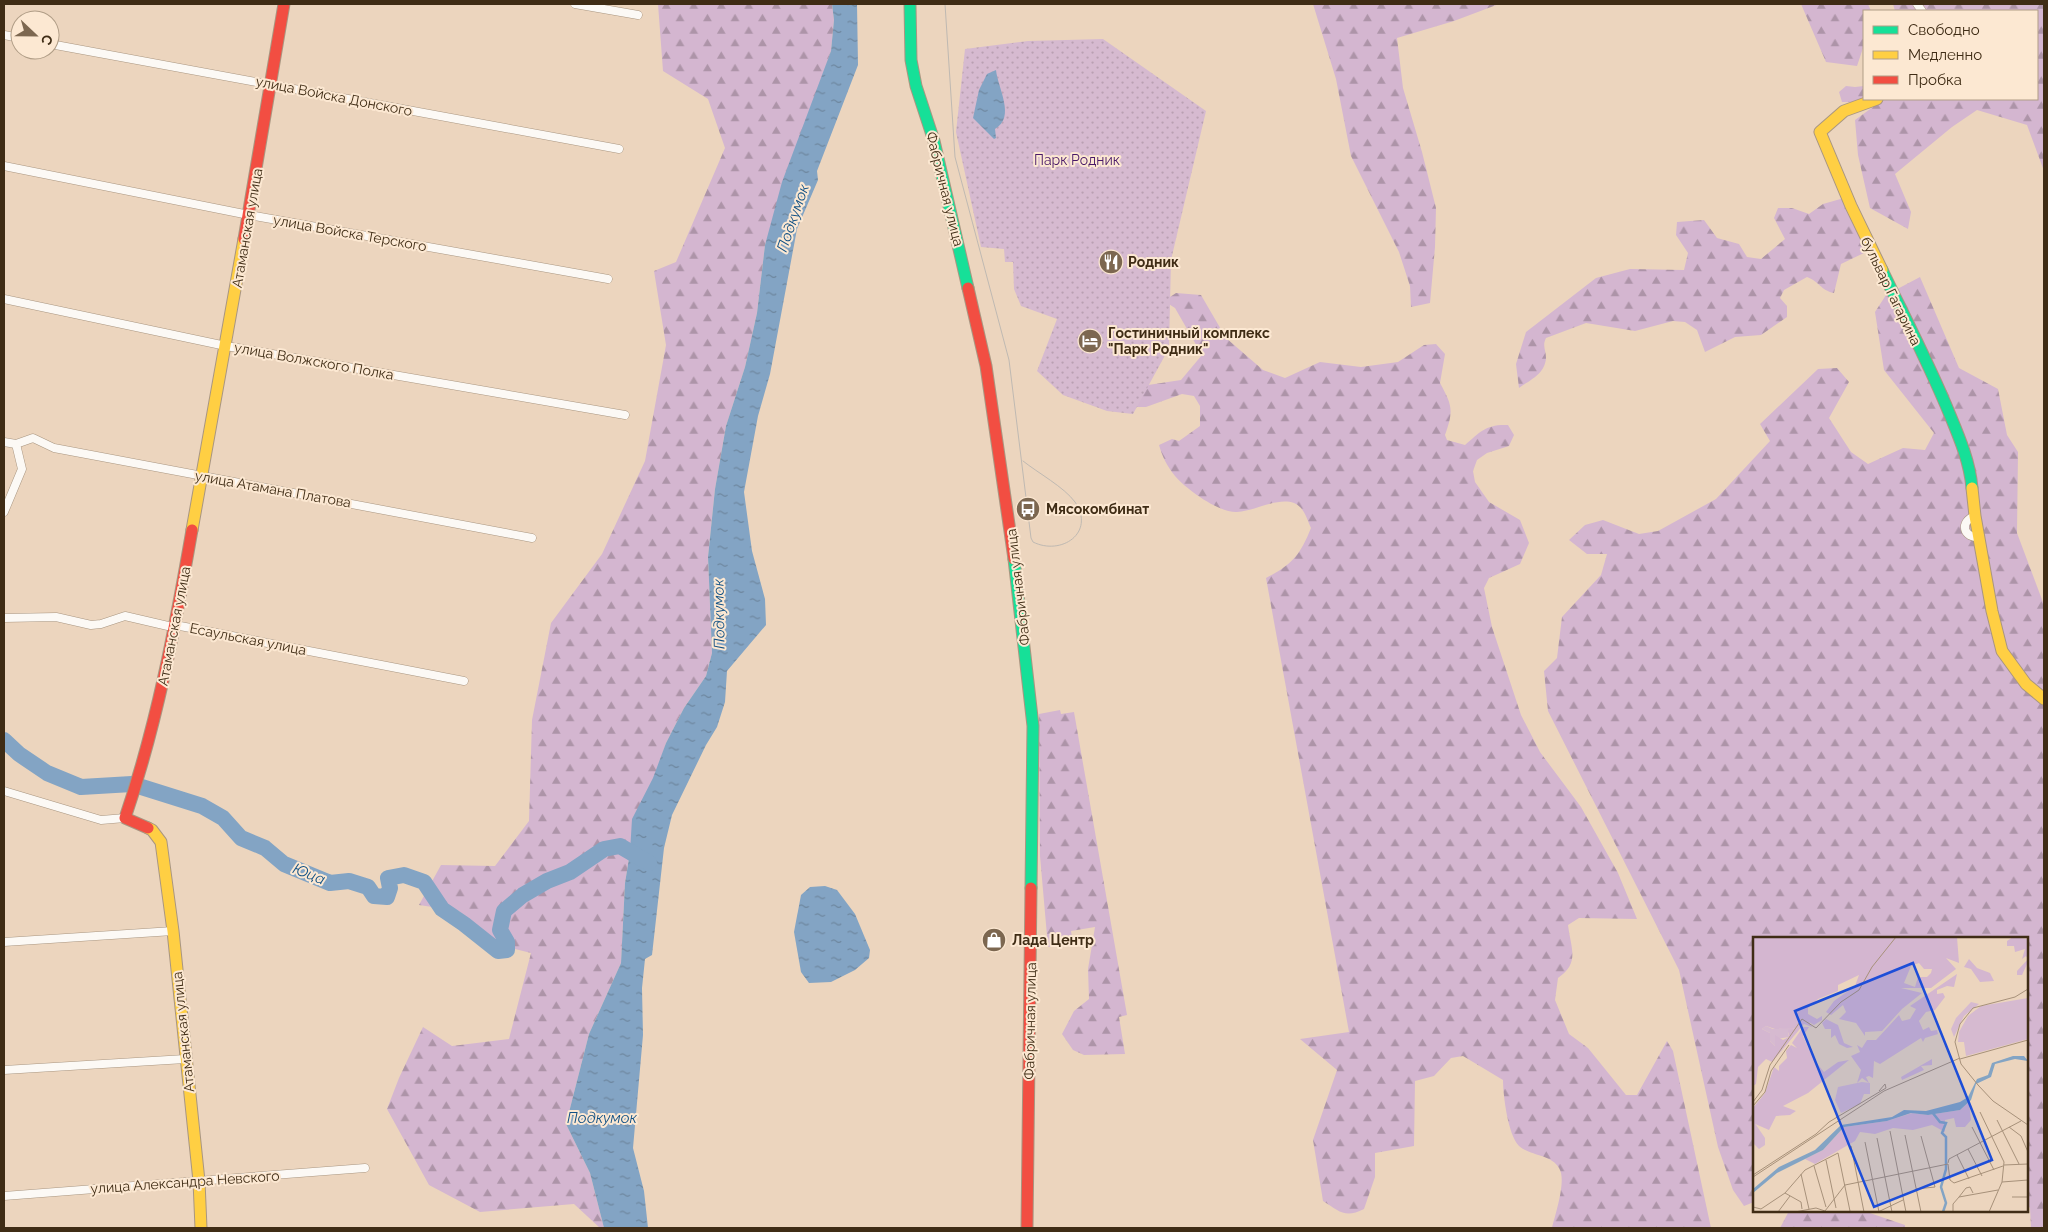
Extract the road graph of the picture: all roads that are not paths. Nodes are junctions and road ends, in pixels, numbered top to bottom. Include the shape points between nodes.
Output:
1 (284, 4) edge
2 (575, 4) edge
3 (910, 4) edge
4 (638, 15) dead end
5 (60, 46) edge
6 (271, 85) junction
7 (1874, 100) edge
8 (619, 149) dead end
9 (4, 166) edge
10 (249, 215) junction
11 (608, 279) dead end
12 (4, 299) edge
13 (226, 346) junction
14 (625, 416) dead end
15 (4, 442) edge
16 (16, 444) junction
17 (202, 476) junction
18 (4, 512) edge
19 (532, 538) dead end
20 (4, 618) edge
21 (175, 625) junction
22 (464, 681) dead end
23 (2044, 699) edge
24 (4, 791) edge
25 (124, 818) junction
26 (173, 931) junction
27 (4, 942) edge
28 (184, 1058) junction
29 (4, 1070) edge
30 (366, 1168) dead end
31 (198, 1181) junction
32 (4, 1196) edge
33 (201, 1228) edge
34 (1027, 1228) edge

1 - 6 street, Атаманская улица
2 - 4 street
3 - 34 street, Фабричная улица via 911,60 916,86 934,141 986,366 1029,676 1033,726
5 - 6 street, улица Войска Донского
6 - 8 street, улица Войска Донского
6 - 10 street, Атаманская улица
7 - 23 street, бульвар Гагарина via 1844,111 1820,132 1962,445 2002,651 2026,684
9 - 10 street, улица Войска Терского
10 - 11 street, улица Войска Терского
10 - 13 street, Атаманская улица
12 - 13 street, улица Волжского Полка
13 - 14 street, улица Волжского Полка
13 - 17 street, Атаманская улица
15 - 16 street, улица Атамана Платова
16 - 17 street, улица Атамана Платова via 33,438 54,448
16 - 18 street via 22,469
17 - 19 street, улица Атамана Платова
17 - 21 street, Атаманская улица
20 - 21 street, Есаульская улица via 56,617 91,625 125,616
21 - 22 street, Есаульская улица
21 - 25 street, Атаманская улица via 156,717
24 - 25 street via 101,820
25 - 26 street, Атаманская улица via 152,830 161,842
26 - 27 street
26 - 28 street, Атаманская улица
28 - 29 street
28 - 31 street, Атаманская улица
30 - 31 street, улица Александра Невского
31 - 32 street, улица Александра Невского
31 - 33 street, Атаманская улица

